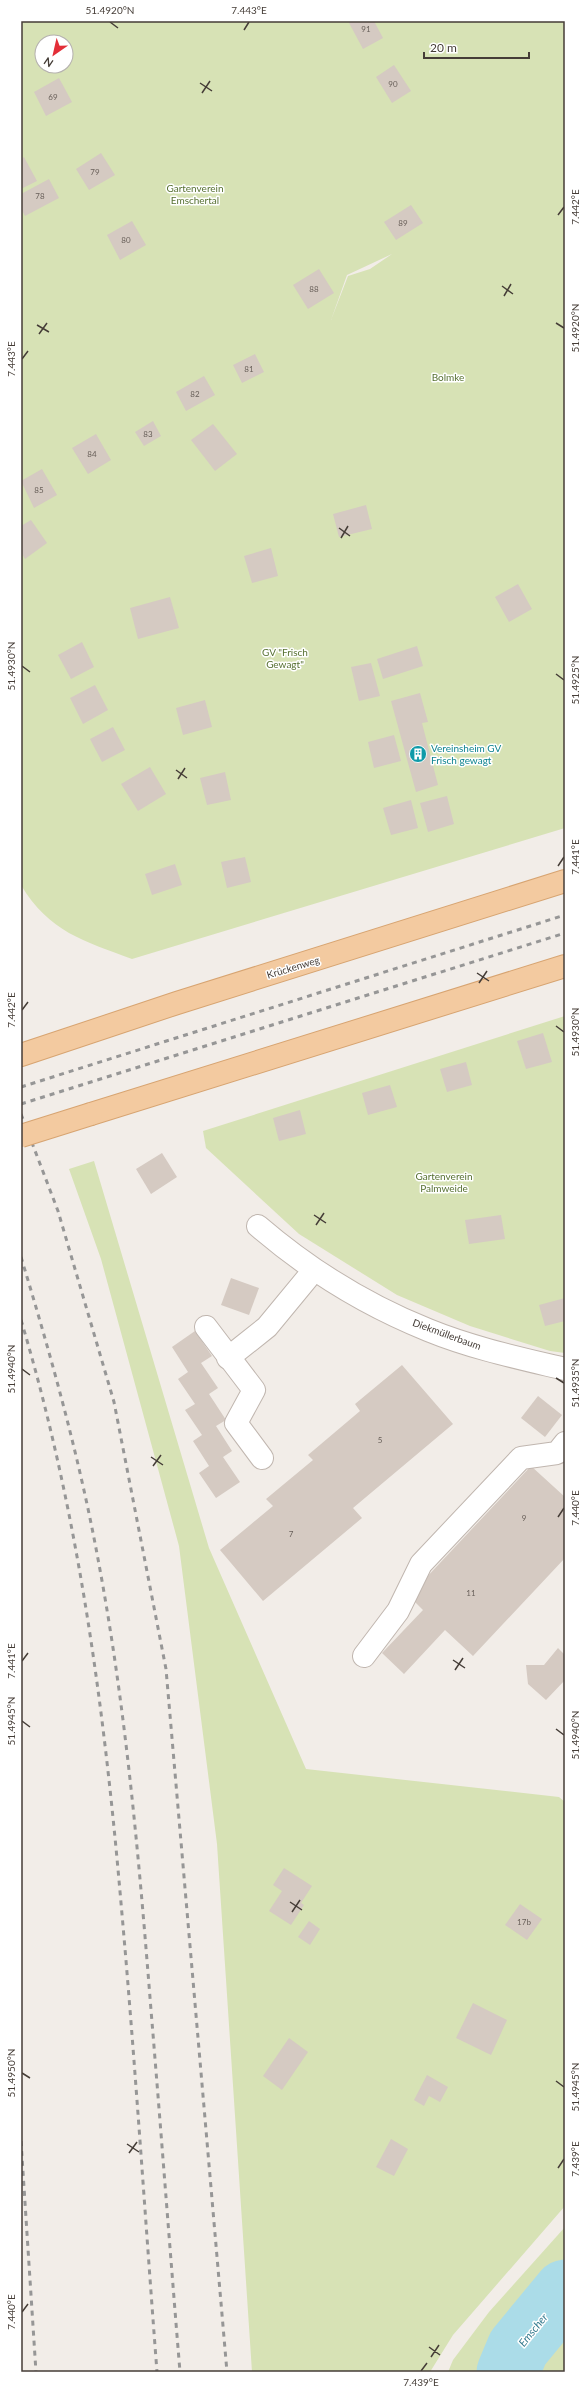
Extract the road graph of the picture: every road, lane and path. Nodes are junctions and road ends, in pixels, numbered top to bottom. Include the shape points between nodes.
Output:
1 (565, 882) edge
2 (565, 966) edge
3 (21, 1055) edge
4 (21, 1136) edge
5 (258, 1226) dead end
6 (314, 1270) junction
7 (206, 1327) dead end
8 (228, 1358) junction
9 (565, 1369) edge
10 (565, 1443) edge
11 (262, 1458) dead end
12 (364, 1656) dead end

1 - 3 main road, Krückenweg via 177,1003
2 - 4 main road, bridge
5 - 6 street, Diekmüllerbaum via 289,1253
6 - 8 street via 267,1326
6 - 9 street, Diekmüllerbaum via 375,1305 429,1330 515,1357
7 - 8 street
8 - 11 street via 254,1390 236,1423
10 - 12 street via 557,1453 521,1458 421,1564 398,1611

